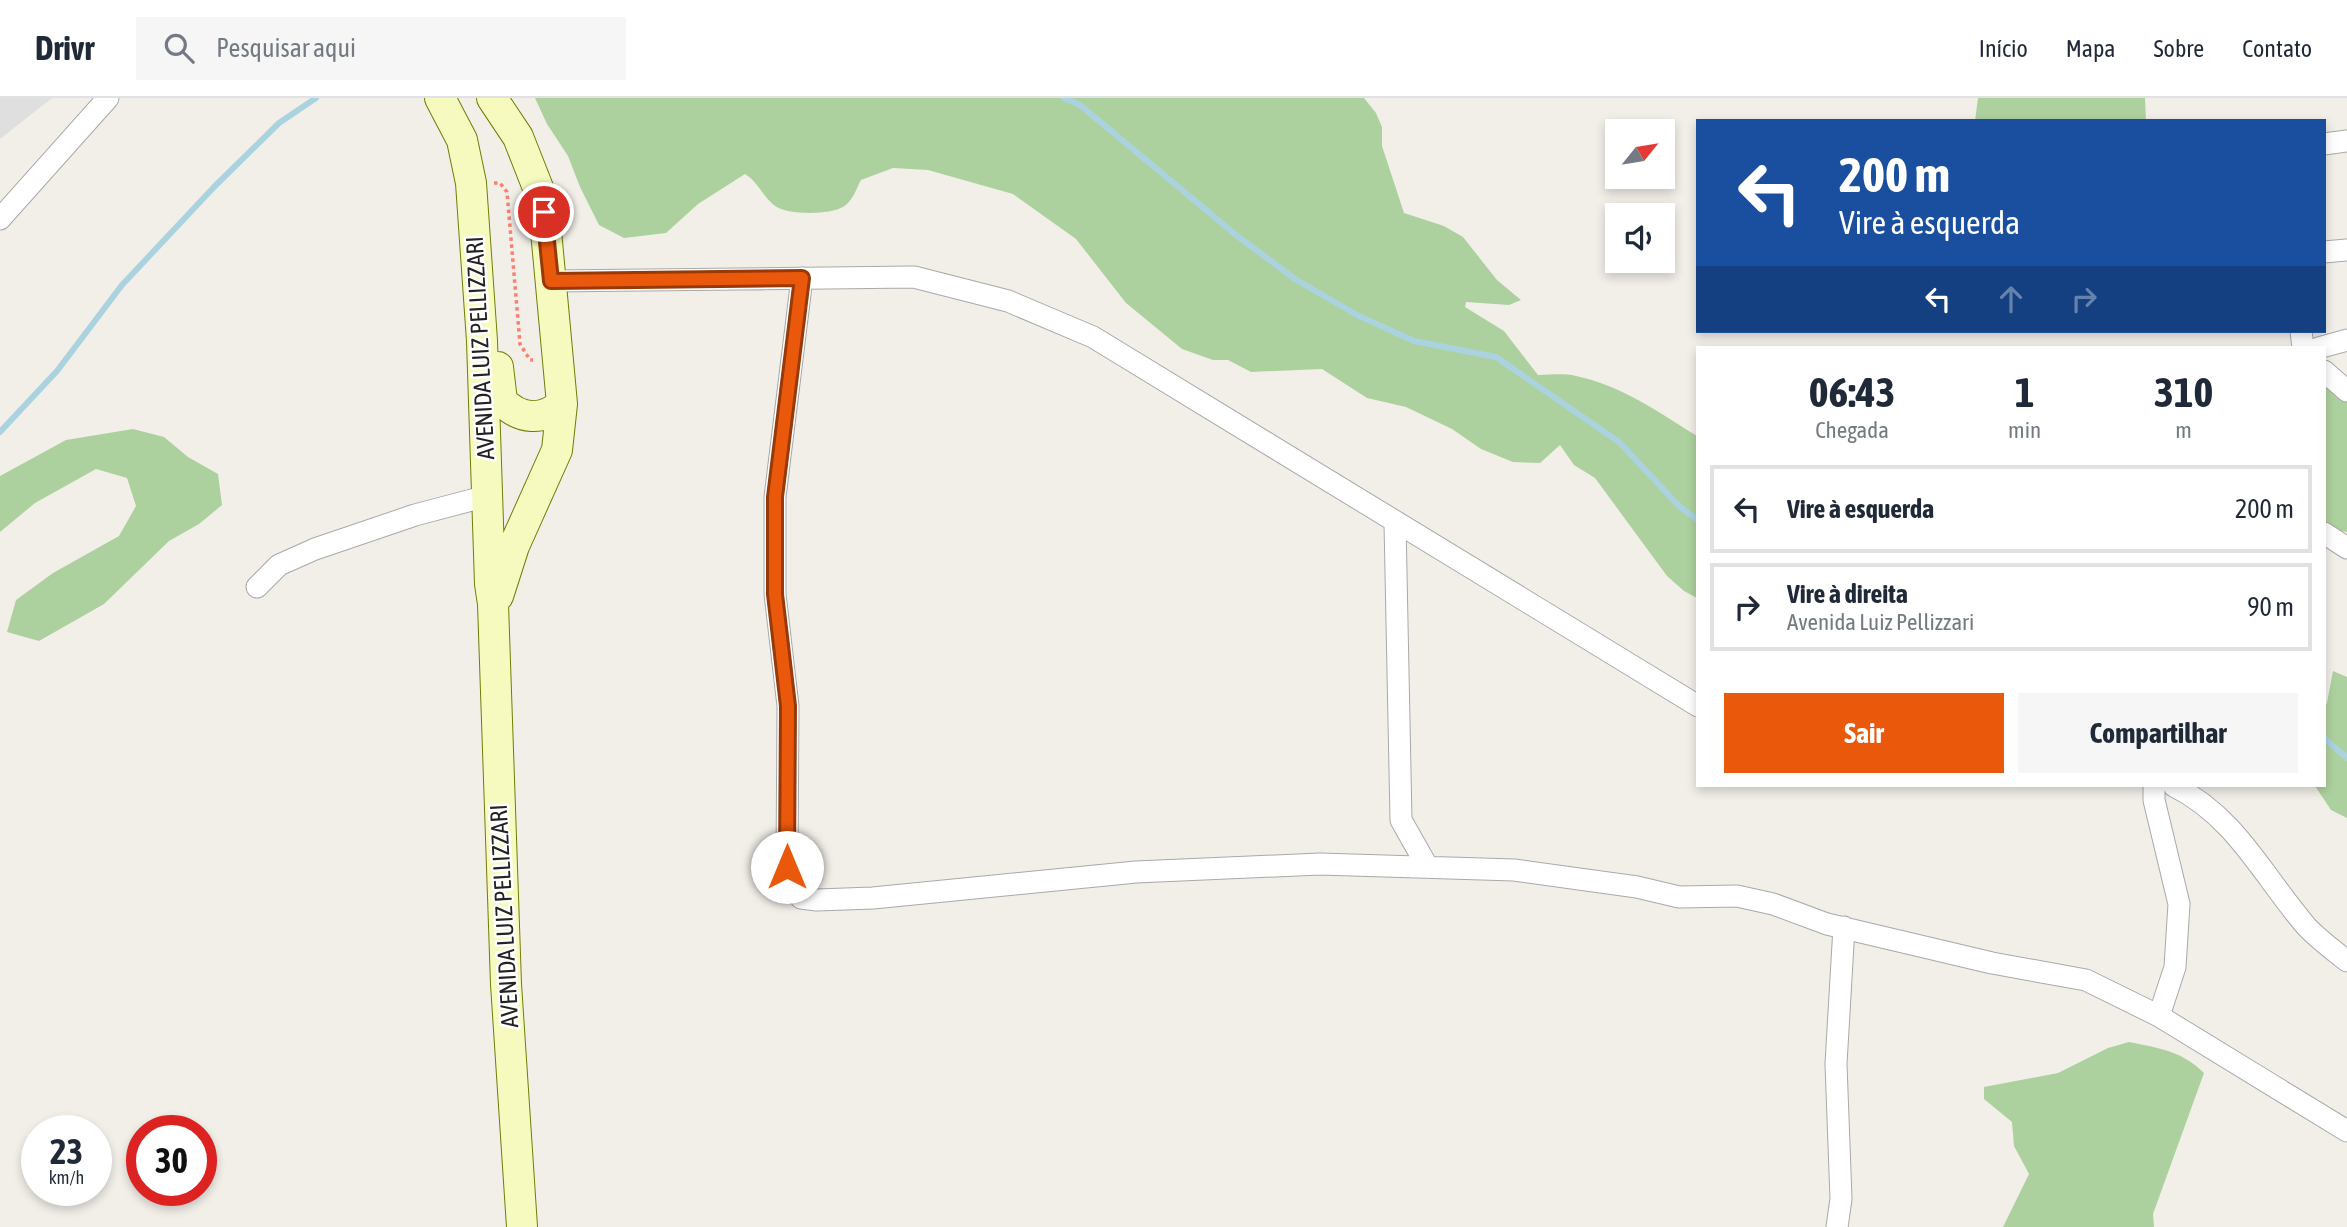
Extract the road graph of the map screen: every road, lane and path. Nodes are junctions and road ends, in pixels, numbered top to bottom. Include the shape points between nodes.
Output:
1 (108, 98) edge
2 (440, 98) edge
3 (492, 98) edge
4 (2347, 141) edge
5 (2326, 144) edge
6 (471, 183) junction
7 (0, 219) edge
8 (2347, 250) edge
9 (2326, 252) edge
10 (802, 278) junction
11 (551, 281) junction
12 (2347, 340) edge
13 (482, 341) junction
14 (2325, 346) edge
15 (558, 360) junction
16 (2326, 373) edge
17 (2347, 391) edge
18 (562, 404) junction
19 (487, 496) junction
20 (1395, 523) junction
21 (2326, 534) edge
22 (2347, 548) edge
23 (257, 587) dead end
24 (494, 604) junction
25 (1696, 705) edge
26 (2154, 787) edge
27 (2176, 787) edge
28 (1427, 866) junction
29 (1844, 927) junction
30 (2347, 961) edge
31 (2159, 1016) junction
32 (2347, 1131) edge
33 (522, 1227) edge
34 (1837, 1227) edge

1 - 7 street
2 - 6 main road, AVENIDA LUIZ PELLIZZARI via 463,140
3 - 11 main road, AVENIDA LUIZ PELLIZZARI via 518,137 534,175 544,212
4 - 5 street
6 - 13 main road, AVENIDA LUIZ PELLIZZARI
6 - 15 path via 500,183 507,192 520,344 530,359
8 - 9 street
10 - 11 street
10 - 20 street via 914,277 977,291 1037,312 1093,337
10 - 28 street via 775,497 775,580 788,706 787,867 800,898 873,898 1149,871 1321,863
11 - 15 main road, AVENIDA LUIZ PELLIZZARI
12 - 14 street
13 - 18 main road via 496,358 502,401 508,407 539,417
13 - 19 main road, AVENIDA LUIZ PELLIZZARI
15 - 18 main road, AVENIDA LUIZ PELLIZZARI
16 - 17 street
18 - 24 main road, AVENIDA LUIZ PELLIZZARI via 556,450
19 - 23 street via 315,549 279,565
19 - 24 main road, AVENIDA LUIZ PELLIZZARI
20 - 25 street
20 - 28 street via 1401,820
21 - 22 street
24 - 33 main road, AVENIDA LUIZ PELLIZZARI via 506,984
26 - 31 street via 2179,904 2175,967
27 - 30 street via 2234,831 2307,927
28 - 29 street via 1514,870 1637,887 1679,898 1737,896
29 - 31 street via 2086,980
29 - 34 street via 1836,1064 1841,1199
31 - 32 street

